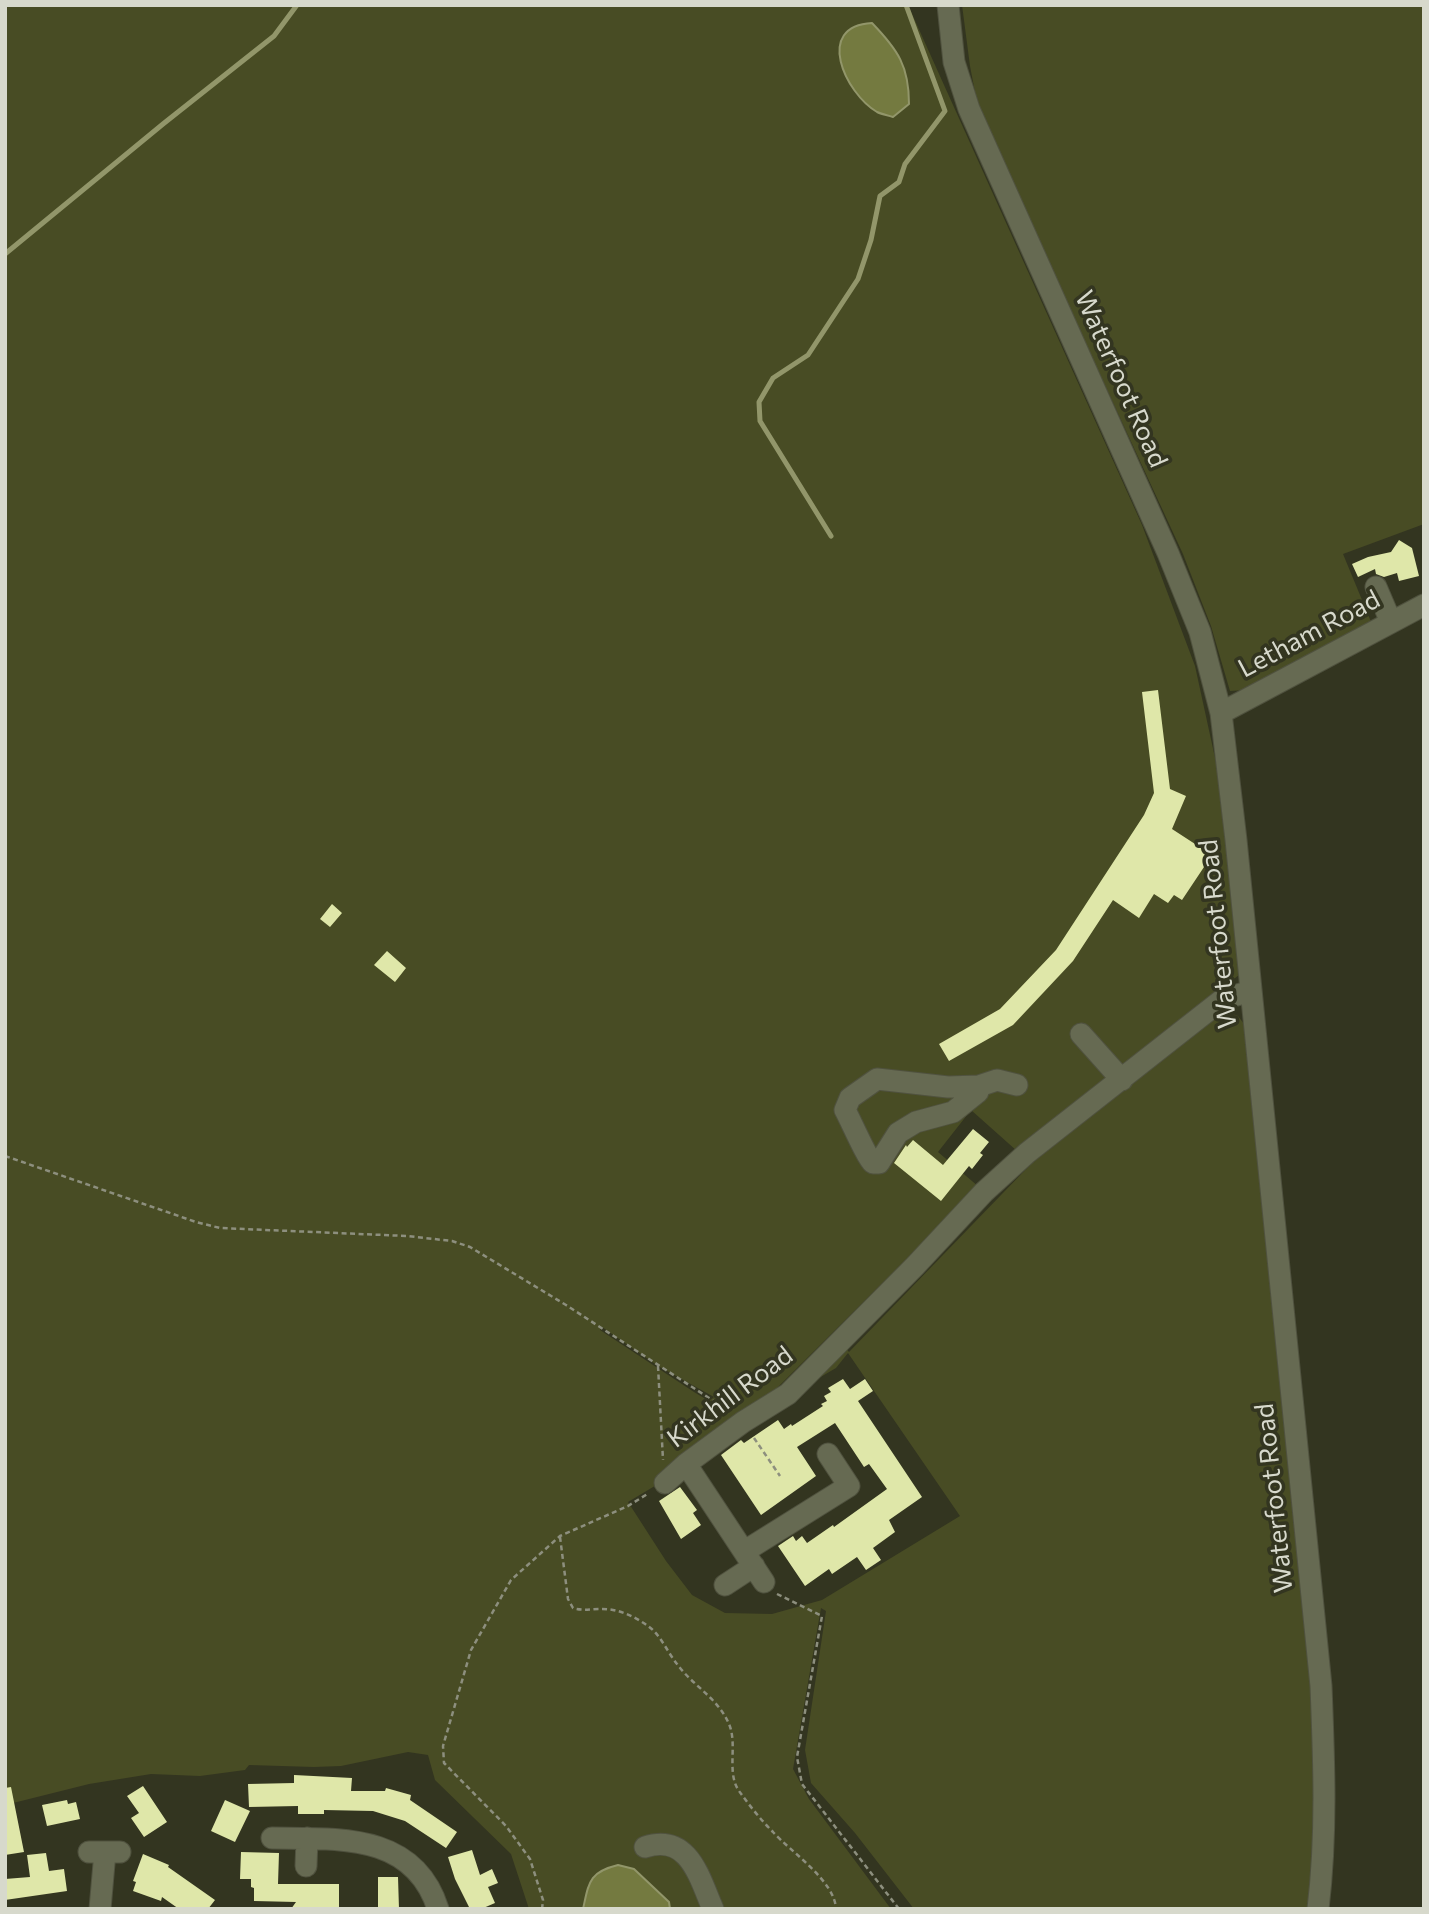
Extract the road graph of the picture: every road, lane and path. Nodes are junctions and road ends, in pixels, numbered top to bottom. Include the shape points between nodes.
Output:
1 (948, 5) edge
2 (1376, 587) dead end
3 (1424, 605) edge
4 (1391, 622) junction
5 (1221, 713) junction
6 (1251, 991) junction
7 (1081, 1034) dead end
8 (1122, 1080) junction
9 (1017, 1085) dead end
10 (979, 1086) junction
11 (5, 1156) edge
12 (658, 1366) junction
13 (743, 1422) junction
14 (828, 1454) dead end
15 (686, 1464) junction
16 (780, 1476) dead end
17 (665, 1483) junction
18 (560, 1536) junction
19 (755, 1567) junction
20 (725, 1585) dead end
21 (272, 1838) dead end
22 (307, 1838) junction
23 (645, 1847) dead end
24 (105, 1852) dead end
25 (306, 1866) dead end
26 (100, 1909) edge
27 (438, 1909) edge
28 (542, 1909) edge
29 (713, 1909) edge
30 (836, 1909) edge
31 (899, 1909) edge
32 (1318, 1909) edge

1 - 5 street, Waterfoot Road via 954,62 969,109 1168,553 1200,632
2 - 4 street
3 - 4 street, Letham Road
4 - 5 street, Letham Road
5 - 6 street, Waterfoot Road
6 - 8 street, Kirkhill Road via 1223,999
6 - 32 street, Waterfoot Road via 1321,1686 1325,1781
7 - 8 street
8 - 13 street, Kirkhill Road via 1027,1153 788,1394
9 - 10 street via 997,1080
10 - 10 street via 877,1079 850,1098 845,1110 869,1159 879,1163 898,1133 916,1122 953,1112 978,1092
11 - 12 path via 220,1228 407,1236 461,1244 555,1298
12 - 13 path
12 - 17 path
13 - 15 street, Kirkhill Road
13 - 16 path
14 - 19 street via 849,1486
15 - 17 street, Kirkhill Road
15 - 19 street
17 - 18 path, Kirkhill Road via 628,1506
18 - 28 path, Kirkhill Road via 511,1580 471,1650 443,1746 444,1763 506,1825 530,1859
18 - 30 path via 573,1608 620,1611 650,1627 678,1667 718,1705 730,1725 737,1789 824,1881
19 - 20 street
19 - 31 path via 773,1592 822,1616 797,1757 802,1784
21 - 22 street
22 - 25 street
22 - 27 street via 359,1840 384,1847 422,1877
23 - 29 street via 672,1844 685,1853
24 - 26 street

